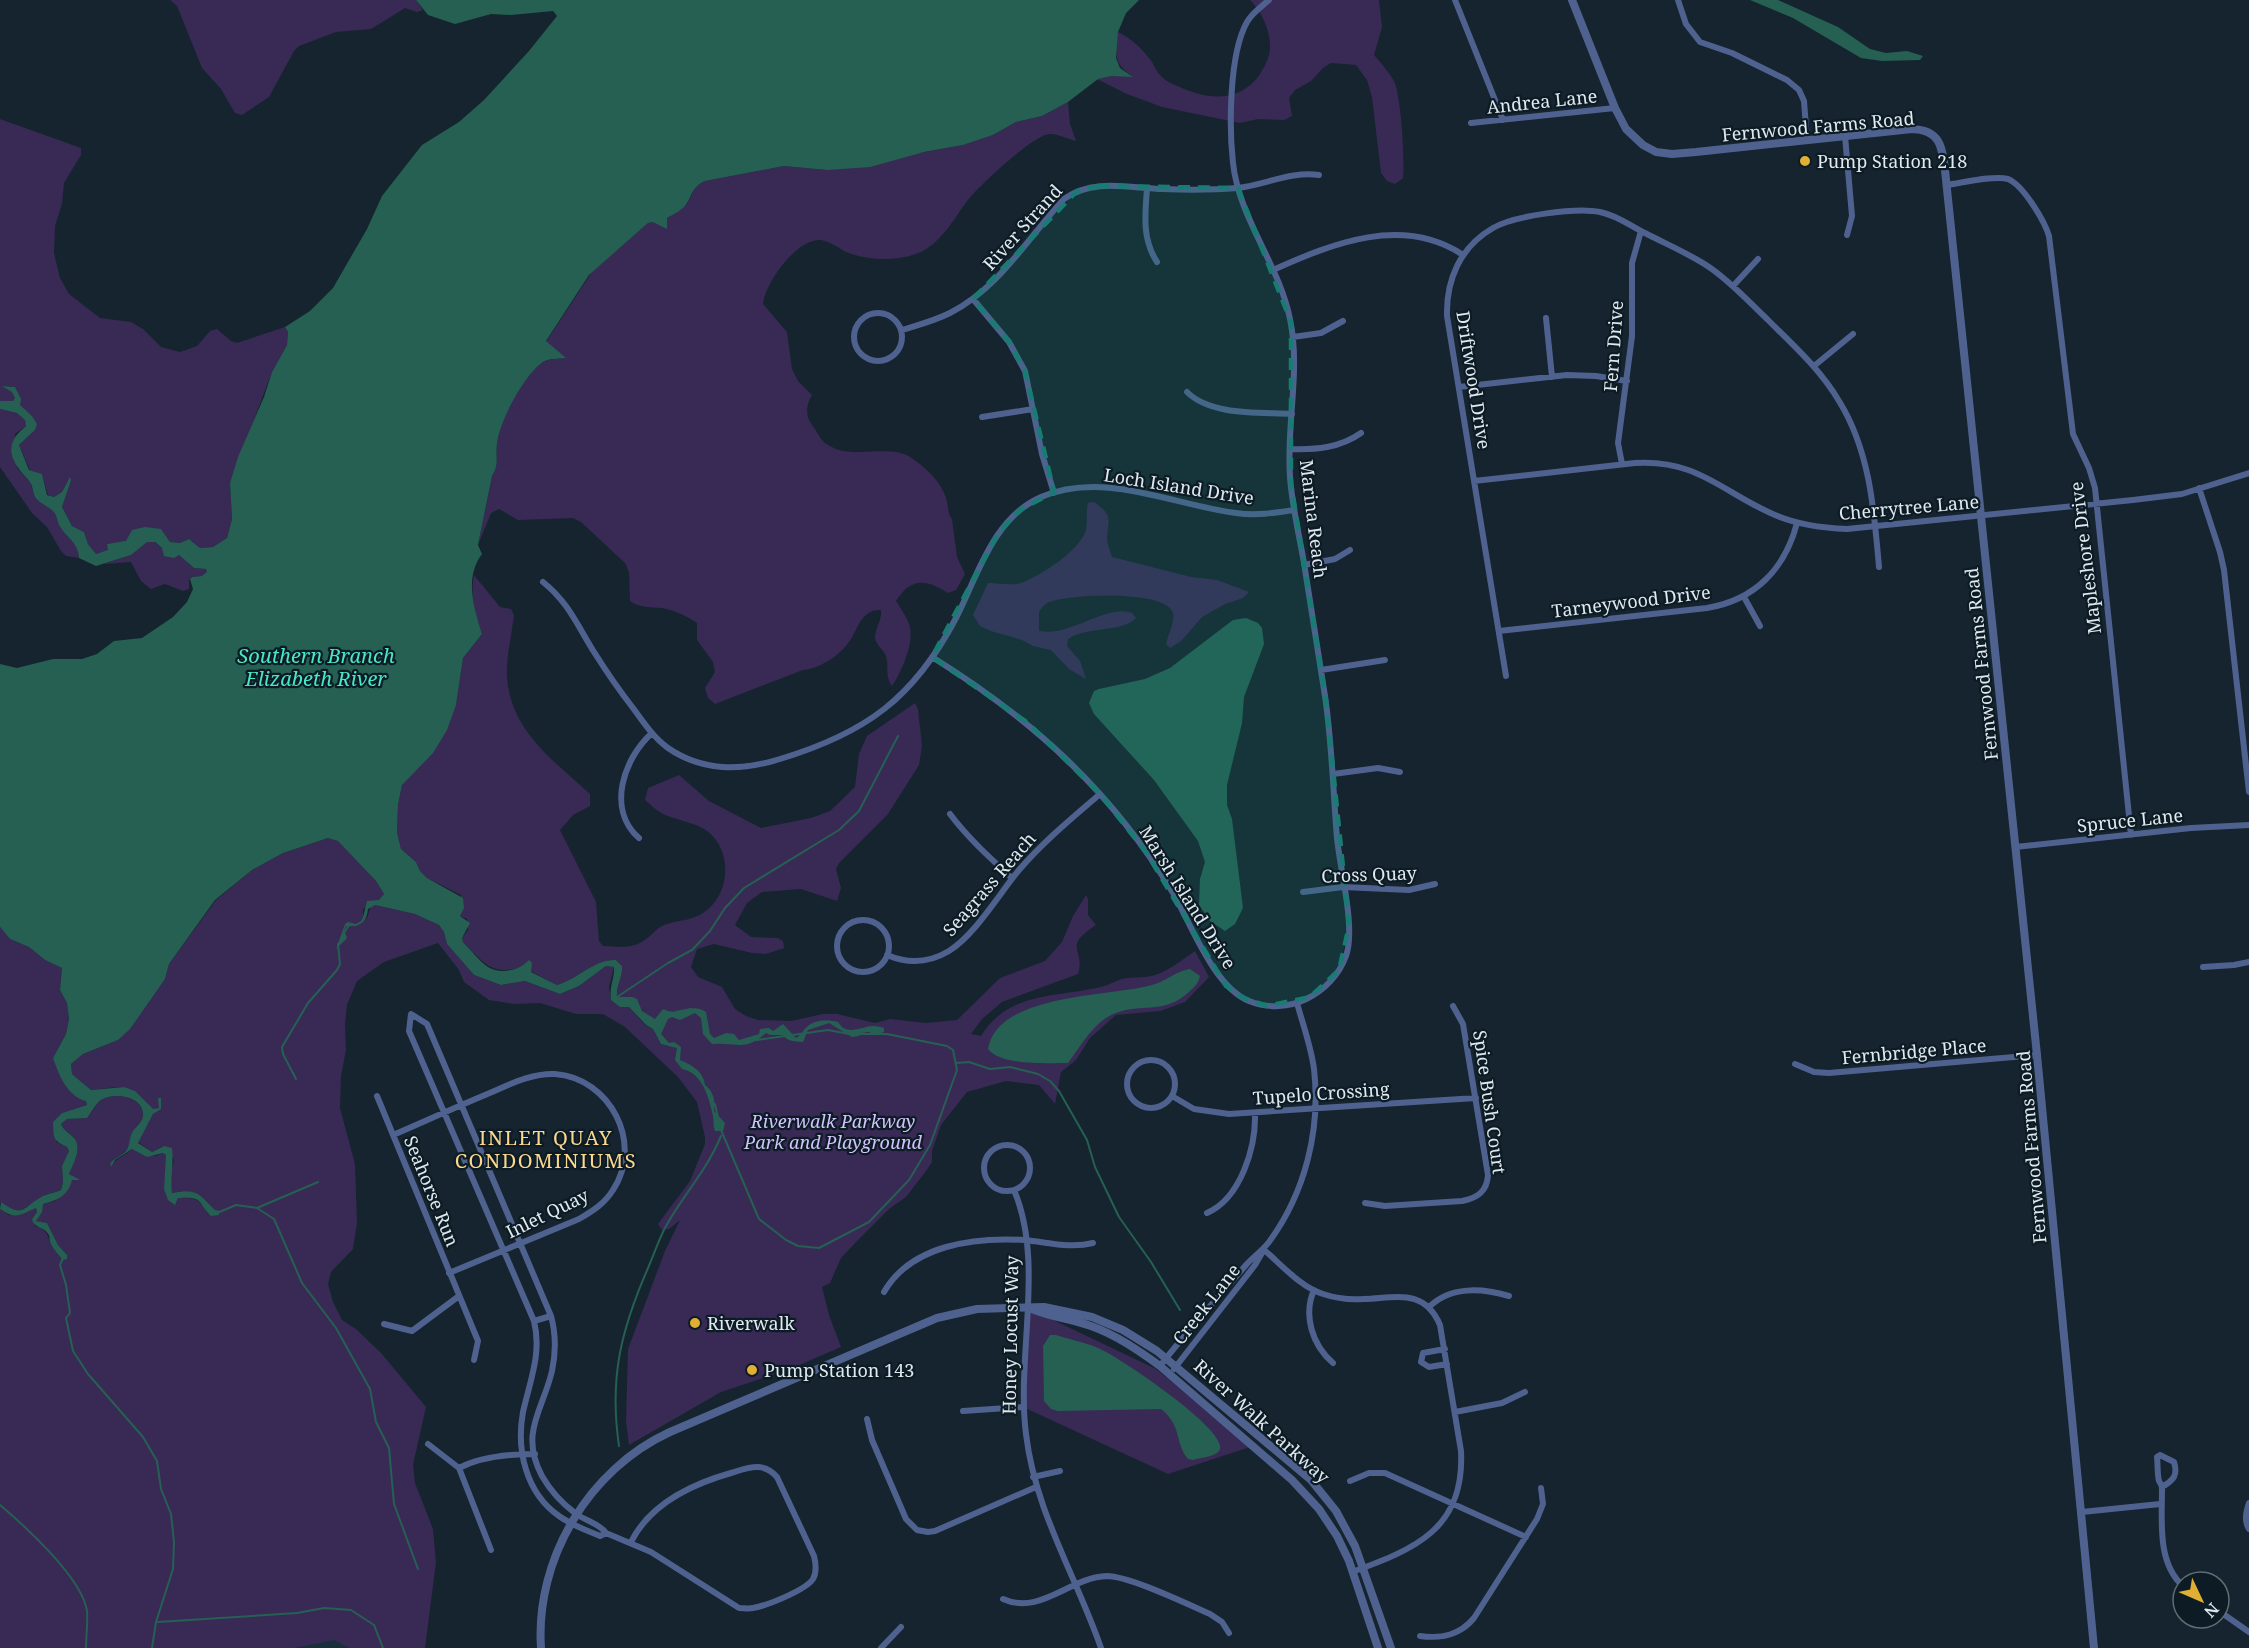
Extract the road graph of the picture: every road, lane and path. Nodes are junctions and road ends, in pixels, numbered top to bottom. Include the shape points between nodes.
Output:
1 (1269, 0) edge
2 (1455, 0) edge
3 (1572, 0) edge
4 (1678, 0) edge
5 (1615, 108) junction
6 (1503, 120) junction
7 (1471, 123) dead end
8 (1845, 136) junction
9 (1807, 140) junction
10 (1319, 175) dead end
11 (1946, 185) junction
12 (1238, 188) junction
13 (1147, 189) junction
14 (1641, 231) junction
15 (1847, 235) dead end
16 (1462, 255) junction
17 (1758, 259) dead end
18 (1157, 262) dead end
19 (1273, 270) junction
20 (1733, 286) junction
21 (973, 299) junction
22 (1546, 318) dead end
23 (1343, 321) dead end
24 (902, 330) junction
25 (1853, 334) dead end
26 (1293, 337) junction
27 (1814, 366) junction
28 (1552, 377) junction
29 (1627, 381) junction
30 (1459, 387) junction
31 (1187, 392) dead end
32 (1033, 410) junction
33 (1292, 414) junction
34 (982, 417) dead end
35 (1361, 434) dead end
36 (1290, 449) junction
37 (1622, 464) junction
38 (2249, 472) edge
39 (1474, 481) junction
40 (2199, 488) junction
41 (1054, 492) junction
42 (2096, 504) junction
43 (1294, 510) junction
44 (1980, 516) junction
45 (1797, 523) junction
46 (1875, 527) junction
47 (1350, 550) dead end
48 (1304, 566) junction
49 (1879, 567) dead end
50 (543, 582) dead end
51 (1744, 597) junction
52 (1760, 626) dead end
53 (1499, 631) junction
54 (932, 657) junction
55 (1385, 660) dead end
56 (1321, 670) junction
57 (1506, 676) dead end
58 (652, 733) junction
59 (1400, 772) dead end
60 (1333, 774) junction
61 (2249, 792) edge
62 (1100, 794) junction
63 (950, 814) dead end
64 (2249, 825) edge
65 (2131, 835) junction
66 (639, 838) dead end
67 (2015, 847) junction
68 (1012, 878) junction
69 (1435, 884) dead end
70 (1343, 887) junction
71 (1303, 892) dead end
72 (887, 955) junction
73 (2249, 962) edge
74 (2203, 967) dead end
75 (1297, 1003) junction
76 (1453, 1006) dead end
77 (2037, 1055) junction
78 (1795, 1064) dead end
79 (377, 1096) dead end
80 (1172, 1096) junction
81 (1476, 1098) junction
82 (461, 1105) junction
83 (1315, 1109) junction
84 (444, 1113) junction
85 (1255, 1113) junction
86 (393, 1135) junction
87 (1014, 1190) junction
88 (1365, 1203) dead end
89 (1207, 1213) dead end
90 (1026, 1240) junction
91 (521, 1243) junction
92 (1093, 1243) dead end
93 (1263, 1249) junction
94 (504, 1250) junction
95 (449, 1273) junction
96 (1314, 1290) junction
97 (884, 1292) dead end
98 (459, 1296) junction
99 (1509, 1296) dead end
100 (1429, 1307) junction
101 (1028, 1308) junction
102 (551, 1316) junction
103 (534, 1321) junction
104 (384, 1324) dead end
105 (1444, 1349) junction
106 (1166, 1358) junction
107 (474, 1360) dead end
108 (1333, 1363) dead end
109 (1447, 1364) junction
110 (1177, 1365) junction
111 (1160, 1366) junction
112 (1170, 1375) junction
113 (1525, 1392) dead end
114 (1023, 1407) junction
115 (963, 1411) dead end
116 (1455, 1412) junction
117 (867, 1419) dead end
118 (428, 1444) dead end
119 (522, 1454) junction
120 (535, 1454) junction
121 (459, 1468) junction
122 (1060, 1471) dead end
123 (1034, 1477) junction
124 (1350, 1481) dead end
125 (1036, 1487) junction
126 (2162, 1487) junction
127 (1541, 1488) dead end
128 (1452, 1503) junction
129 (2249, 1503) edge
130 (2160, 1504) junction
131 (2082, 1512) junction
132 (576, 1514) junction
133 (571, 1524) junction
134 (2249, 1529) edge
135 (606, 1533) junction
136 (1526, 1537) junction
137 (630, 1542) junction
138 (490, 1550) dead end
139 (1365, 1568) junction
140 (1352, 1572) junction
141 (2171, 1573) edge
142 (1075, 1586) junction
143 (1003, 1599) dead end
144 (2231, 1619) edge
145 (901, 1627) dead end
146 (2249, 1632) edge
147 (1229, 1633) dead end
148 (1420, 1636) dead end
149 (541, 1648) edge
150 (881, 1648) edge
151 (1101, 1648) edge
152 (1378, 1648) edge
153 (1391, 1648) edge
154 (2094, 1648) edge

1 - 12 street, Marina Reach via 1246,24 1233,77 1232,143
2 - 6 street
3 - 5 street, Fernwood Farms Road
4 - 9 street via 1686,24 1703,45 1732,53 1799,90 1804,101
5 - 6 street, Andrea Lane
5 - 9 street, Fernwood Farms Road via 1634,138 1664,154
6 - 7 street, Andrea Lane
8 - 9 street, Fernwood Farms Road
8 - 11 street, Fernwood Farms Road via 1912,129 1928,132 1940,143
8 - 15 street via 1852,216
10 - 12 street, River Strand via 1300,174
11 - 42 street, Mapleshore Drive via 2007,179 2016,184 2045,224 2073,434 2089,468
11 - 44 street, Fernwood Farms Road
12 - 13 street, River Strand
12 - 19 street, Marina Reach
13 - 18 street via 1146,235
13 - 21 street, River Strand via 1098,186 1072,193
14 - 16 street, Driftwood Drive via 1599,212 1514,219 1495,227
14 - 20 street, Driftwood Drive via 1707,266
14 - 29 street, Fern Drive via 1632,263 1632,336
16 - 19 street via 1426,237 1389,235 1324,248
16 - 30 street, Driftwood Drive via 1447,302
17 - 20 street
19 - 26 street, Marina Reach via 1288,309
20 - 27 street, Driftwood Drive
21 - 24 street, River Strand via 948,314
21 - 32 street via 1016,352 1025,371
22 - 28 street
23 - 26 street via 1321,333
24 - 24 street via 890,316 871,314 857,325 855,344 867,358 885,360 900,349
25 - 27 street
26 - 33 street, Marina Reach
27 - 46 street, Driftwood Drive via 1841,403 1860,445
28 - 29 street via 1581,375
28 - 30 street
29 - 37 street, Fern Drive via 1619,438
30 - 39 street, Driftwood Drive
31 - 33 street via 1211,406
32 - 34 street
32 - 41 street
33 - 36 street, Marina Reach
35 - 36 street via 1334,446
36 - 43 street, Marina Reach
37 - 39 street, Cherrytree Lane
37 - 45 street, Cherrytree Lane via 1660,462 1685,467
38 - 40 street, Cherrytree Lane
39 - 53 street, Driftwood Drive
40 - 42 street, Cherrytree Lane via 2182,494
40 - 61 street via 2224,570
41 - 43 street, Loch Island Drive via 1095,487 1146,493 1234,513 1256,515
41 - 54 street, Loch Island Drive via 1020,510 998,533
42 - 44 street, Cherrytree Lane
42 - 65 street, Mapleshore Drive
43 - 48 street, Marina Reach
44 - 46 street, Cherrytree Lane
44 - 67 street, Fernwood Farms Road
45 - 46 street, Cherrytree Lane via 1838,529
45 - 51 street, Tarneywood Drive via 1776,570
46 - 49 street, Driftwood Drive
47 - 48 street via 1335,559
48 - 56 street, Marina Reach
50 - 58 street, Loch Island Drive via 563,599 604,668
51 - 52 street
51 - 53 street, Tarneywood Drive via 1707,608
53 - 57 street, Driftwood Drive
54 - 58 street, Loch Island Drive via 910,686 870,720 826,743 772,761 736,768 709,766 681,756
54 - 62 street, Marsh Island Drive via 1028,723
55 - 56 street
56 - 60 street, Marina Reach
58 - 66 street via 632,758 623,788 623,816
59 - 60 street via 1378,768
60 - 70 street, Marina Reach
62 - 68 street, Seagrass Reach
62 - 75 street, Marsh Island Drive via 1146,852 1226,986 1257,1004
63 - 68 street
64 - 65 street, Spruce Lane
65 - 67 street, Spruce Lane
67 - 77 street, Fernwood Farms Road
68 - 72 street, Seagrass Reach via 966,937 950,951 912,962
69 - 70 street, Cross Quay via 1409,890
70 - 71 street, Cross Quay
70 - 75 street, Marina Reach via 1349,926 1346,956 1330,983
72 - 72 street via 888,938 871,921 847,925 837,939 838,956 850,969 868,972 883,963
73 - 74 street
75 - 83 street, Creek Lane via 1312,1057
76 - 81 street, Spice Bush Court via 1463,1024
77 - 78 street, Fernbridge Place via 1829,1073
77 - 131 street, Fernwood Farms Road
79 - 86 street, Seahorse Run
80 - 80 street via 1176,1085 1167,1064 1144,1060 1134,1066 1127,1088 1132,1099 1153,1108 1164,1105
80 - 85 street, Tupelo Crossing via 1194,1109
81 - 83 street, Tupelo Crossing
81 - 88 street, Spice Bush Court via 1488,1175 1481,1194 1462,1201 1385,1206
82 - 84 street, Inlet Quay
82 - 84 street via 427,1024 411,1014 409,1031
82 - 91 street
82 - 91 street, Inlet Quay via 524,1079 554,1074 584,1082 617,1115 625,1160 614,1189 593,1211
83 - 85 street, Tupelo Crossing
83 - 93 street, Creek Lane via 1302,1180 1286,1216
84 - 86 street, Inlet Quay
84 - 94 street
85 - 89 street via 1252,1142 1242,1172 1229,1197
86 - 95 street, Seahorse Run
87 - 87 street via 1028,1177 1030,1167 1022,1150 1004,1145 988,1155 984,1173 995,1188
87 - 90 street, Honey Locust Way
90 - 92 street via 1070,1246
90 - 97 street via 970,1242 934,1251 911,1262
90 - 101 street, Honey Locust Way
91 - 94 street, Inlet Quay
91 - 102 street
93 - 96 street
93 - 106 street, Creek Lane
93 - 110 street, Creek Lane via 1256,1265
94 - 95 street, Inlet Quay
94 - 103 street
95 - 98 street, Seahorse Run
96 - 100 street via 1358,1299 1410,1297
96 - 108 street via 1308,1316 1320,1348
98 - 104 street via 412,1331
98 - 107 street, Seahorse Run via 478,1341
99 - 100 street via 1483,1290 1454,1292 1438,1298
100 - 105 street via 1440,1325
101 - 106 street, River Walk Parkway via 1044,1307 1092,1317 1131,1334
101 - 111 street, River Walk Parkway via 1092,1326
101 - 114 street, Honey Locust Way
101 - 132 street, River Walk Parkway via 977,1309 921,1323 670,1432 639,1450 605,1478
102 - 103 street
102 - 120 street via 555,1357 535,1417
103 - 119 street via 536,1356 523,1414
105 - 109 street
105 - 109 street via 1423,1353 1421,1362 1429,1367
106 - 110 street, River Walk Parkway
106 - 111 street, Creek Lane
109 - 116 street
110 - 112 street, Creek Lane
110 - 139 street, River Walk Parkway via 1311,1480 1346,1527
111 - 112 street, River Walk Parkway
112 - 140 street, River Walk Parkway via 1307,1495 1337,1536
113 - 116 street via 1502,1404
114 - 115 street
114 - 123 street, Honey Locust Way
116 - 128 street via 1462,1467
117 - 125 street via 906,1519 917,1530 935,1531
118 - 121 street
119 - 120 street
119 - 121 street
119 - 133 street via 539,1496 556,1515
120 - 132 street via 542,1476
121 - 138 street
122 - 123 street
123 - 125 street, Honey Locust Way
124 - 128 street via 1369,1473 1385,1473
125 - 142 street, Honey Locust Way
126 - 126 street via 2176,1475 2174,1462 2160,1455 2157,1457
126 - 130 street
127 - 136 street via 1541,1511
128 - 136 street
128 - 139 street via 1423,1540
129 - 134 street
130 - 131 street
130 - 141 street
131 - 154 street, Fernwood Farms Road
132 - 133 street, River Walk Parkway
132 - 135 street
133 - 135 street via 600,1536
133 - 149 street, River Walk Parkway via 547,1583
135 - 137 street
136 - 148 street via 1470,1623 1448,1636
137 - 137 street via 747,1609 804,1587 816,1569 814,1556 777,1477 762,1467 686,1489 657,1509
139 - 140 street
139 - 153 street, River Walk Parkway
140 - 152 street, River Walk Parkway
142 - 143 street via 1027,1604
142 - 147 street via 1097,1577 1121,1578 1210,1614
142 - 151 street, Honey Locust Way
144 - 146 street
145 - 150 street

